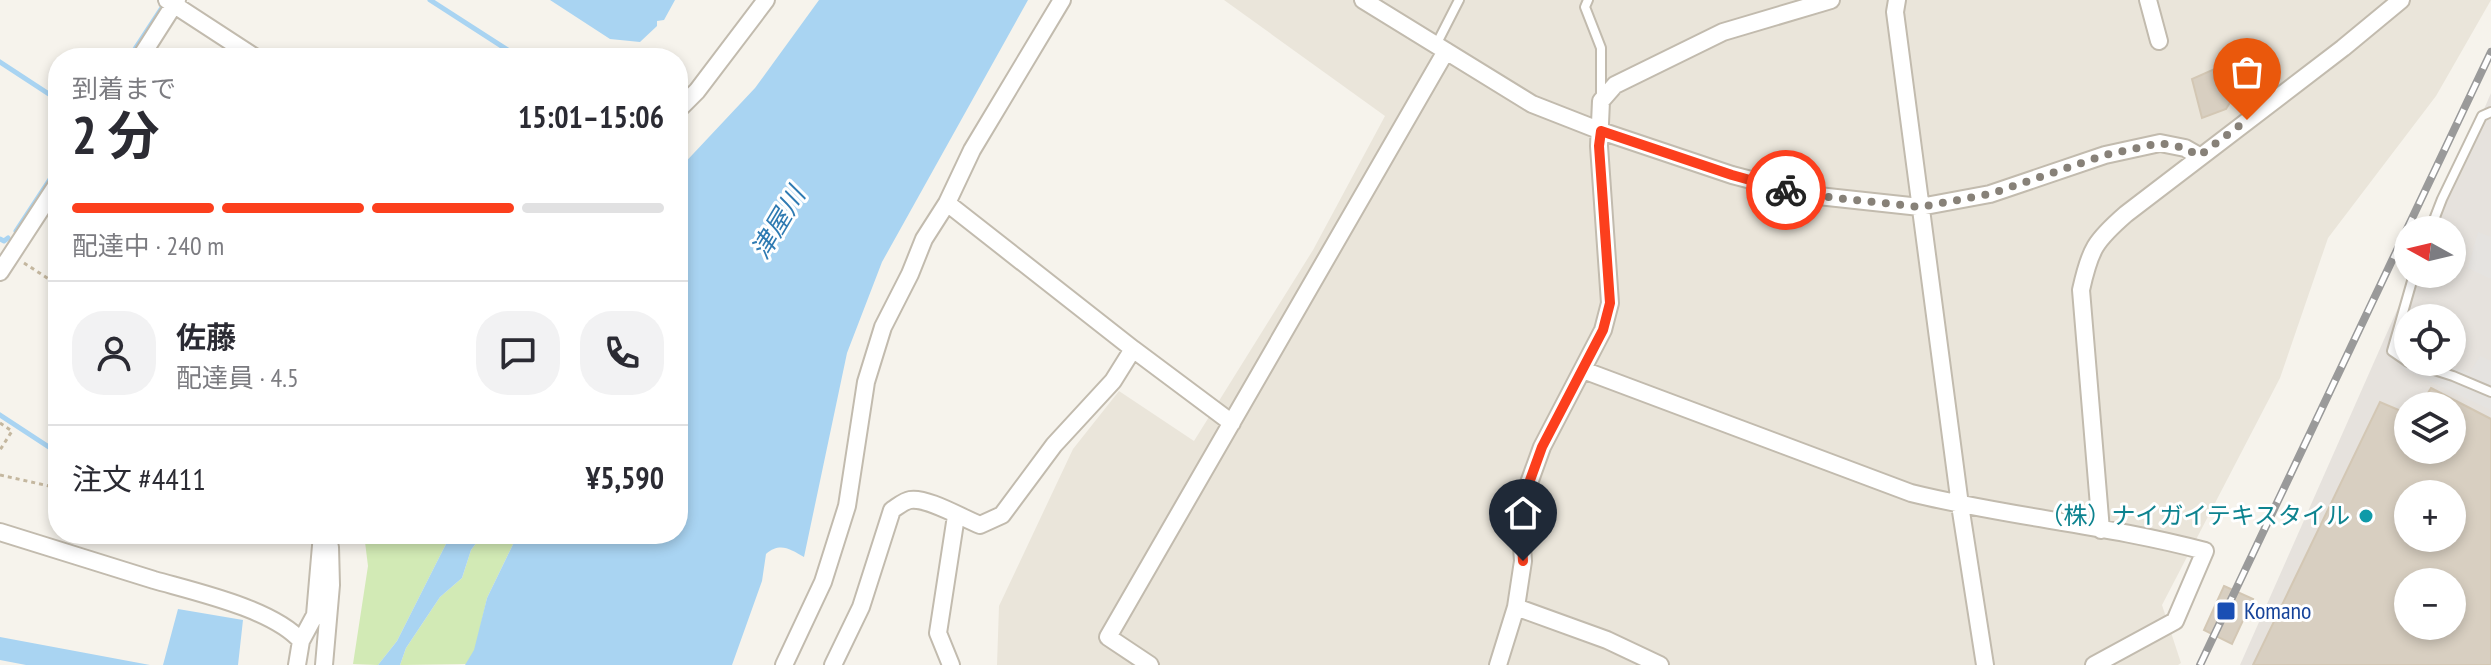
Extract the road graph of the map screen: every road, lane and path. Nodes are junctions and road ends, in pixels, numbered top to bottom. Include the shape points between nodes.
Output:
1 (766, 0) edge
2 (1062, 0) edge
3 (1363, 0) edge
4 (1459, 0) edge
5 (1588, 0) edge
6 (1831, 0) edge
7 (1897, 0) edge
8 (2148, 0) edge
9 (2401, 0) edge
10 (173, 2) edge
11 (2159, 41) dead end
12 (146, 48) edge
13 (241, 48) edge
14 (1441, 48) junction
15 (688, 100) edge
16 (1601, 101) junction
17 (2491, 112) edge
18 (1601, 131) junction
19 (2199, 156) junction
20 (48, 198) edge
21 (947, 203) junction
22 (1920, 207) junction
23 (2435, 216) edge
24 (10, 256) junction
25 (0, 272) edge
26 (48, 279) edge
27 (1133, 349) junction
28 (1583, 370) junction
29 (2453, 376) edge
30 (2491, 392) edge
31 (0, 423) edge
32 (1232, 423) junction
33 (0, 450) edge
34 (0, 475) edge
35 (48, 486) edge
36 (1960, 505) junction
37 (956, 516) junction
38 (2101, 530) junction
39 (0, 532) edge
40 (324, 544) edge
41 (326, 544) edge
42 (1516, 607) junction
43 (301, 641) junction
44 (298, 664) edge
45 (324, 665) edge
46 (784, 665) edge
47 (833, 665) edge
48 (951, 665) edge
49 (1150, 665) edge
50 (1498, 665) edge
51 (1660, 665) edge
52 (1985, 665) edge
53 (2094, 665) edge

1 - 15 street
2 - 21 street via 972,150
3 - 14 street
4 - 14 lane
5 - 16 lane via 1585,7 1601,48
6 - 16 street via 1723,32 1615,85
7 - 22 street
8 - 11 street
9 - 19 street
10 - 12 street
10 - 13 street
14 - 18 street via 1532,104
14 - 32 street
16 - 18 street
17 - 23 lane via 2482,116
18 - 22 street via 1794,191
18 - 28 street via 1610,303
19 - 22 street via 2160,143 2105,155 1990,194
19 - 38 street via 2102,235 2088,257 2081,290
20 - 24 street
21 - 27 street
21 - 46 street via 883,327 866,382 847,506 823,582
22 - 36 street
24 - 25 street
24 - 26 path
27 - 32 street
27 - 37 street via 1113,381 1054,445 1002,515 980,525
28 - 36 street via 1911,493
28 - 42 street via 1529,483 1520,517 1523,561
29 - 30 lane
31 - 33 path via 12,431
32 - 49 street via 1108,637
34 - 35 path
36 - 38 street
36 - 52 street
37 - 47 street via 929,502 909,500 892,510 861,607
37 - 48 street via 938,633
38 - 53 street via 2205,551 2175,621
39 - 43 street via 224,601 274,620
40 - 43 street via 315,615
41 - 45 street via 331,585
42 - 50 street
42 - 51 street
43 - 44 street

